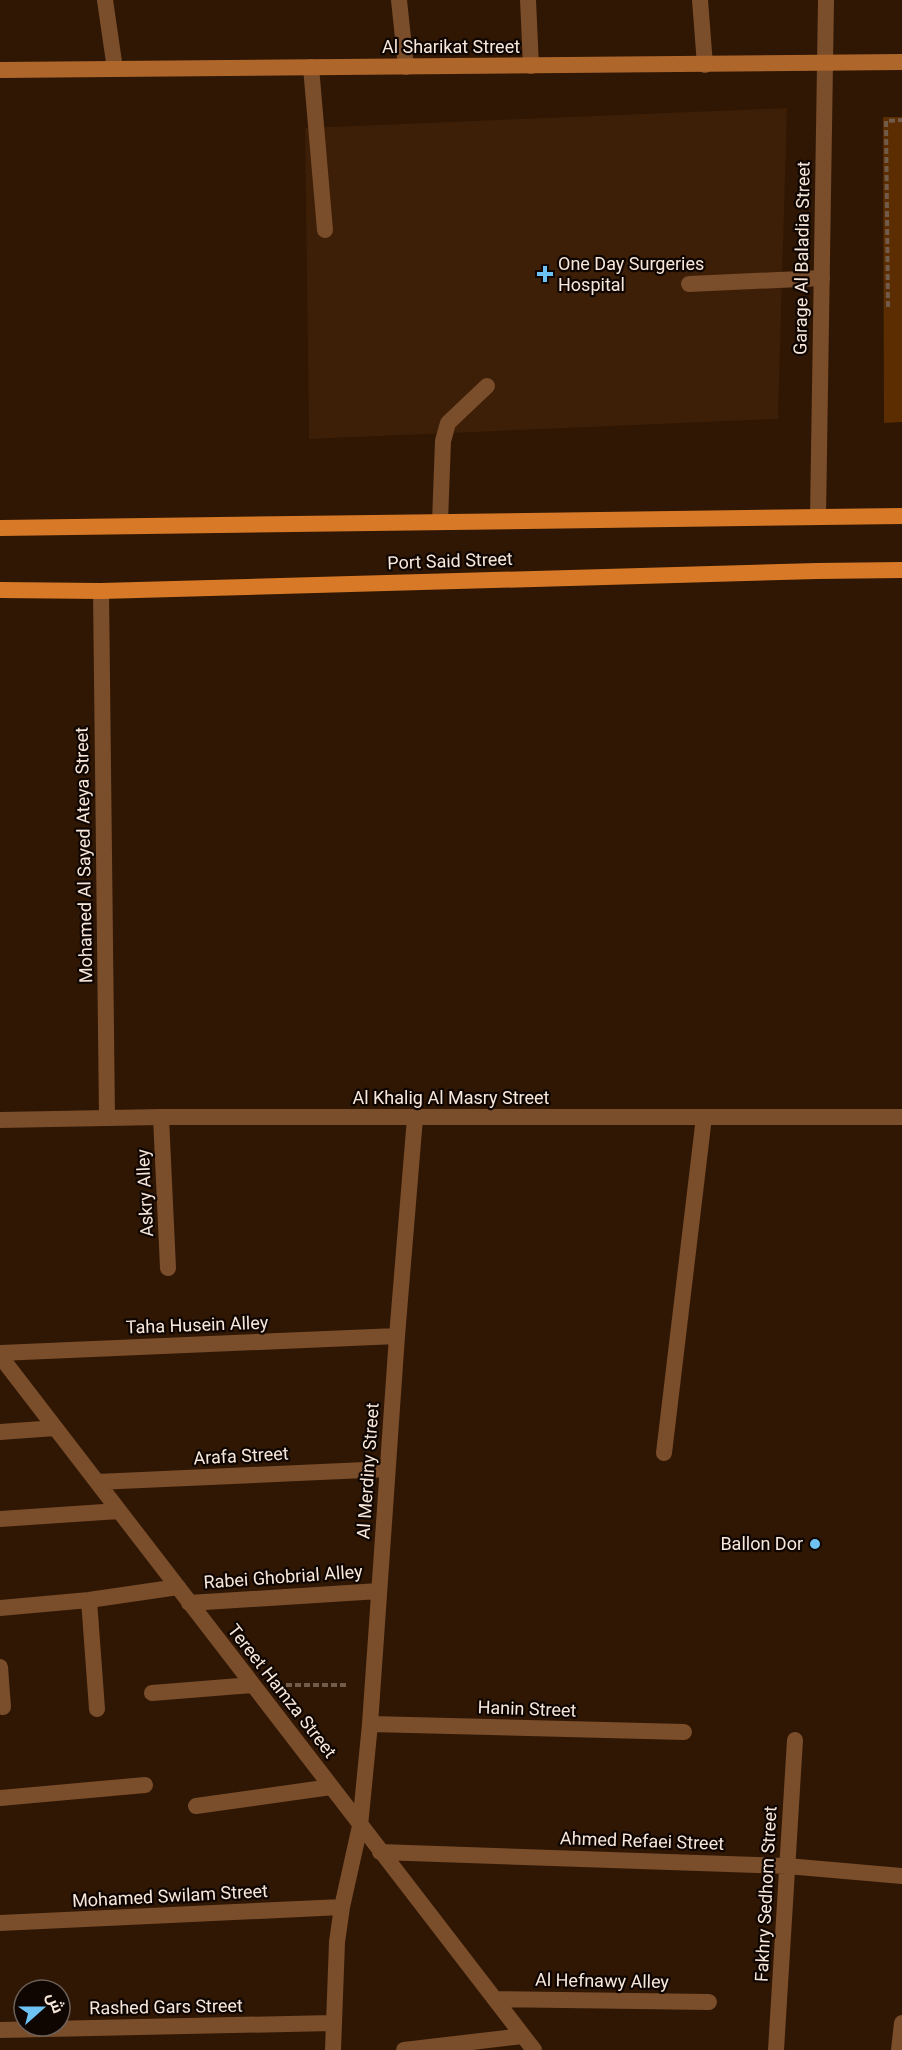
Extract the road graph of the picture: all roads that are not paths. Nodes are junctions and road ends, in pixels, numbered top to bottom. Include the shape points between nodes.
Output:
1 (105, 0) edge
2 (399, 0) edge
3 (528, 0) edge
4 (700, 0) edge
5 (826, 0) edge
6 (902, 62) edge
7 (705, 64) junction
8 (825, 64) junction
9 (531, 66) junction
10 (311, 67) junction
11 (406, 67) junction
12 (115, 69) junction
13 (0, 70) edge
14 (325, 230) dead end
15 (822, 278) junction
16 (689, 284) dead end
17 (487, 386) dead end
18 (902, 516) edge
19 (818, 517) junction
20 (440, 522) junction
21 (0, 528) edge
22 (902, 570) edge
23 (0, 590) edge
24 (100, 591) junction
25 (161, 1117) junction
26 (704, 1117) junction
27 (902, 1117) edge
28 (107, 1118) junction
29 (415, 1118) junction
30 (0, 1120) edge
31 (168, 1268) dead end
32 (397, 1336) junction
33 (0, 1354) edge
34 (56, 1428) junction
35 (0, 1432) edge
36 (664, 1453) dead end
37 (387, 1468) junction
38 (97, 1482) junction
39 (119, 1511) junction
40 (0, 1519) edge
41 (178, 1587) junction
42 (379, 1591) junction
43 (89, 1600) junction
44 (189, 1603) junction
45 (0, 1608) edge
46 (0, 1667) edge
47 (252, 1685) junction
48 (152, 1693) dead end
49 (3, 1707) dead end
50 (97, 1709) dead end
51 (370, 1724) junction
52 (684, 1732) dead end
53 (795, 1740) dead end
54 (145, 1785) dead end
55 (330, 1787) junction
56 (0, 1797) edge
57 (196, 1806) dead end
58 (360, 1826) junction
59 (380, 1852) junction
60 (787, 1866) junction
61 (902, 1876) edge
62 (342, 1907) junction
63 (0, 1923) edge
64 (495, 1999) junction
65 (710, 2002) dead end
66 (333, 2023) junction
67 (902, 2023) edge
68 (0, 2030) edge
69 (523, 2037) junction
70 (333, 2050) edge
71 (404, 2050) edge
72 (534, 2050) edge
73 (776, 2050) edge
74 (899, 2050) edge

1 - 12 street
2 - 11 street
3 - 9 street
4 - 7 street
5 - 8 street, Garage Al Baladia Street
6 - 8 main road, Al Sharikat Street
7 - 8 main road, Al Sharikat Street
7 - 9 main road, Al Sharikat Street
8 - 15 street, Garage Al Baladia Street
9 - 11 main road, Al Sharikat Street
10 - 11 main road, Al Sharikat Street
10 - 12 main road, Al Sharikat Street
10 - 14 street
12 - 13 main road, Al Sharikat Street
15 - 16 street
15 - 19 street, Garage Al Baladia Street
17 - 20 street via 448,423 443,441
18 - 19 main road
19 - 20 main road
20 - 21 main road
22 - 24 main road, Port Said Street
23 - 24 main road, Port Said Street
24 - 28 street, Mohamed Al Sayed Ateya Street
25 - 28 street, Al Khalig Al Masry Street
25 - 29 street, Al Khalig Al Masry Street
25 - 31 street, Askry Alley
26 - 27 street, Al Khalig Al Masry Street
26 - 29 street, Al Khalig Al Masry Street
26 - 36 street
28 - 30 street, Al Khalig Al Masry Street
29 - 32 street, Al Merdiny Street
32 - 33 street, Taha Husein Alley
32 - 37 street, Al Merdiny Street
33 - 34 street, Tereet Hamza Street
34 - 35 street
34 - 38 street, Tereet Hamza Street
37 - 38 street, Arafa Street
37 - 42 street, Al Merdiny Street
38 - 39 street, Tereet Hamza Street
39 - 40 street
39 - 41 street, Tereet Hamza Street
41 - 43 street
41 - 44 street, Tereet Hamza Street
42 - 44 street, Rabei Ghobrial Alley
42 - 51 street, Al Merdiny Street
43 - 45 street
43 - 50 street
44 - 47 street, Tereet Hamza Street
46 - 49 street
47 - 48 street
47 - 55 street, Tereet Hamza Street
51 - 52 street, Hanin Street
51 - 58 street, Al Merdiny Street
53 - 60 street, Fakhry Sedhom Street
54 - 56 street
55 - 57 street
55 - 58 street, Tereet Hamza Street
58 - 59 street, Tereet Hamza Street
58 - 62 street, Al Merdiny Street
59 - 60 street, Ahmed Refaei Street
59 - 64 street, Tereet Hamza Street
60 - 61 street, Ahmed Refaei Street
60 - 73 street, Fakhry Sedhom Street
62 - 63 street, Mohamed Swilam Street
62 - 66 street, Al Merdiny Street
64 - 65 street, Al Hefnawy Alley
64 - 69 street, Tereet Hamza Street
66 - 68 street, Rashed Gars Street
66 - 70 street, Al Merdiny Street
67 - 74 street
69 - 71 street
69 - 72 street, Tereet Hamza Street

